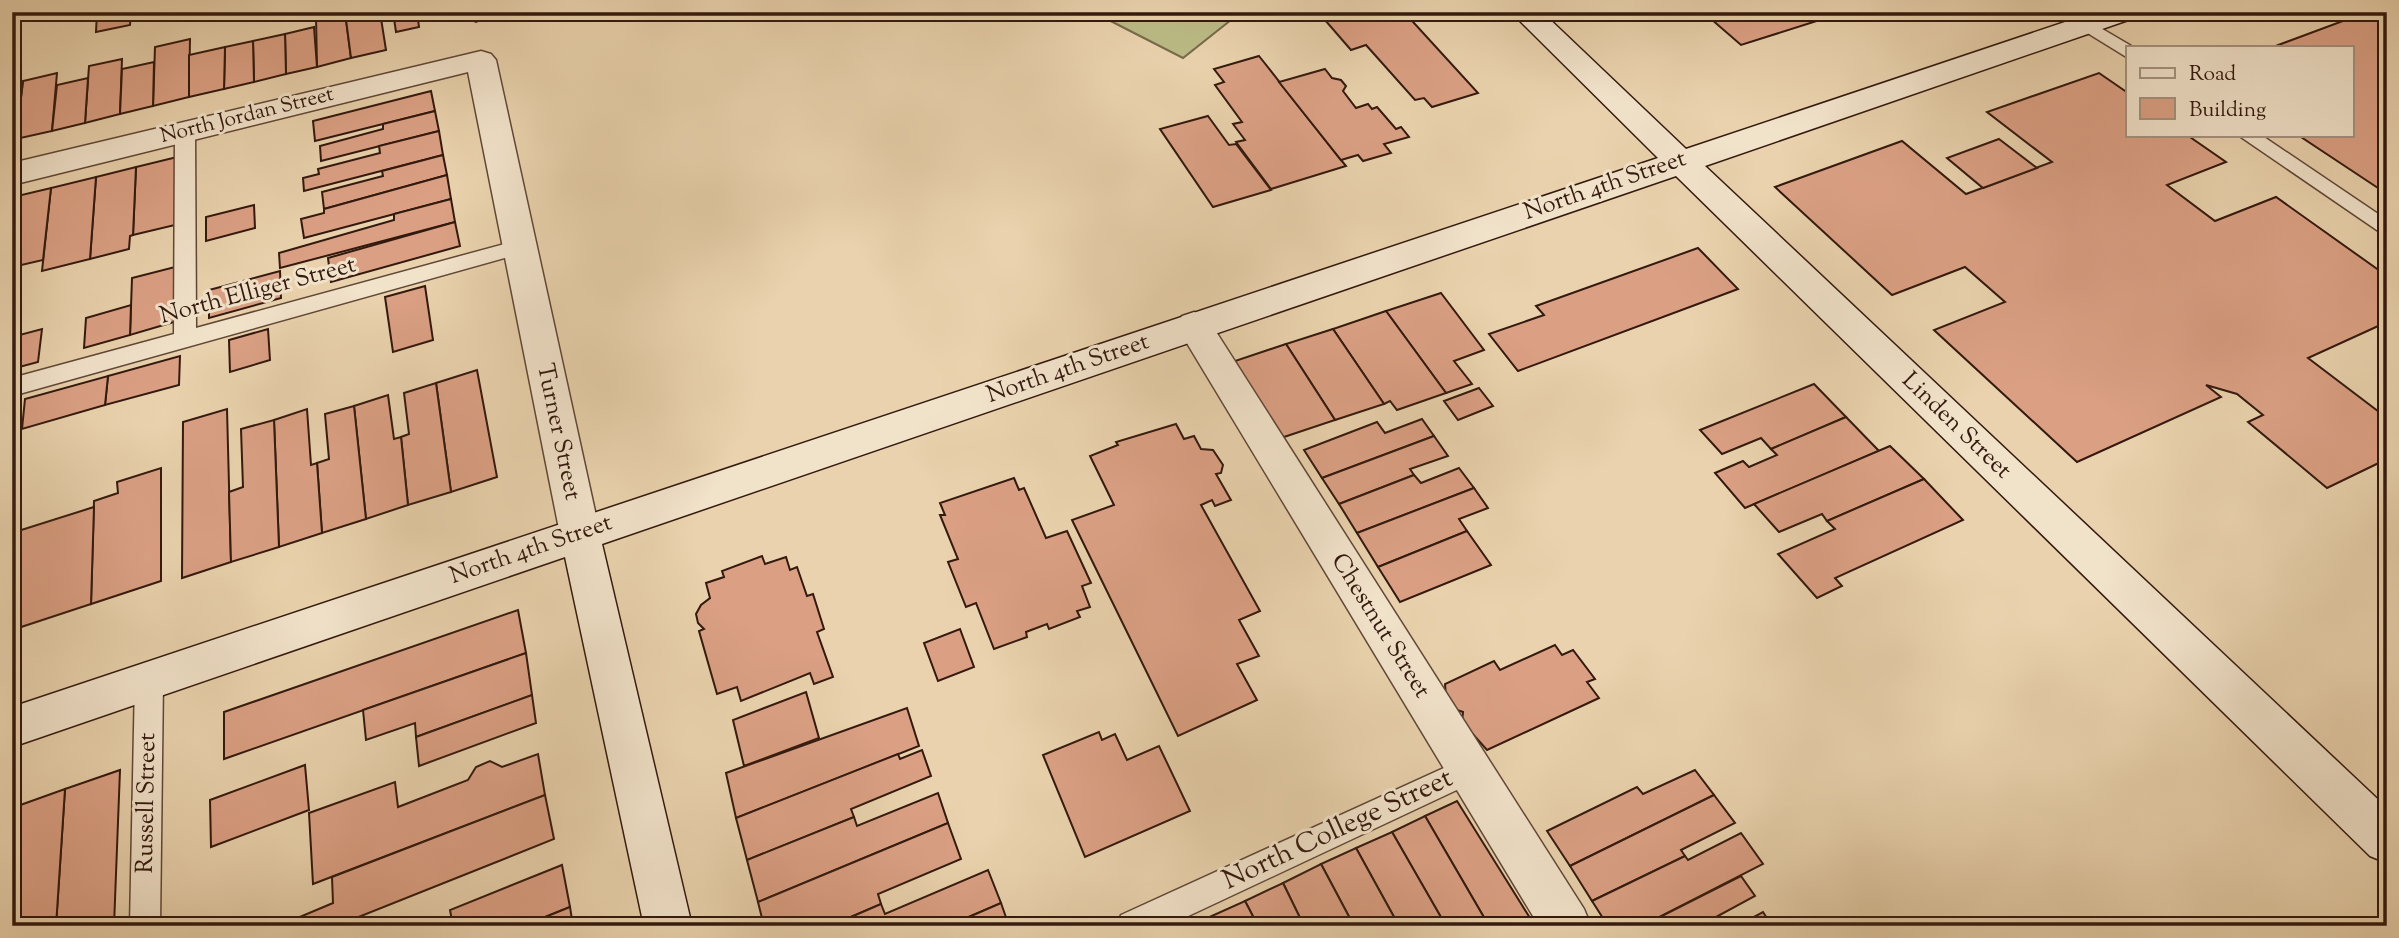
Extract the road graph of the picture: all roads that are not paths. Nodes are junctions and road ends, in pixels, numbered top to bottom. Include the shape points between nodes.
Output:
1 (1525, 12) edge
2 (2124, 12) edge
3 (2087, 25) junction
4 (2126, 51) edge
5 (481, 60) joint
6 (185, 131) junction
7 (2249, 136) edge
8 (1679, 160) junction
9 (12, 174) edge
10 (2387, 230) edge
11 (519, 247) junction
12 (1194, 325) junction
13 (185, 338) junction
14 (12, 387) edge
15 (580, 534) junction
16 (149, 680) junction
17 (12, 727) edge
18 (1468, 770) junction
19 (2387, 840) edge
20 (1167, 918) edge
21 (145, 926) edge
22 (668, 926) edge
23 (1132, 926) edge
24 (1567, 926) edge

1 - 8 street, Linden Street
2 - 3 street, North 4th Street
3 - 4 lane
3 - 8 street, North 4th Street
5 - 6 street, North Jordan Street
5 - 11 street, Turner Street
6 - 9 street, North Jordan Street
6 - 13 lane
7 - 10 lane
8 - 12 street, North 4th Street
8 - 19 street, Linden Street
11 - 13 lane, North Elliger Street
11 - 15 street, Turner Street
12 - 15 street, North 4th Street
12 - 18 street, Chestnut Street
13 - 14 lane, North Elliger Street
15 - 16 street, North 4th Street
15 - 22 street, Turner Street
16 - 17 street, North 4th Street
16 - 21 lane, Russell Street
18 - 20 lane, North College Street
18 - 24 street, Chestnut Street
20 - 23 lane, North College Street

